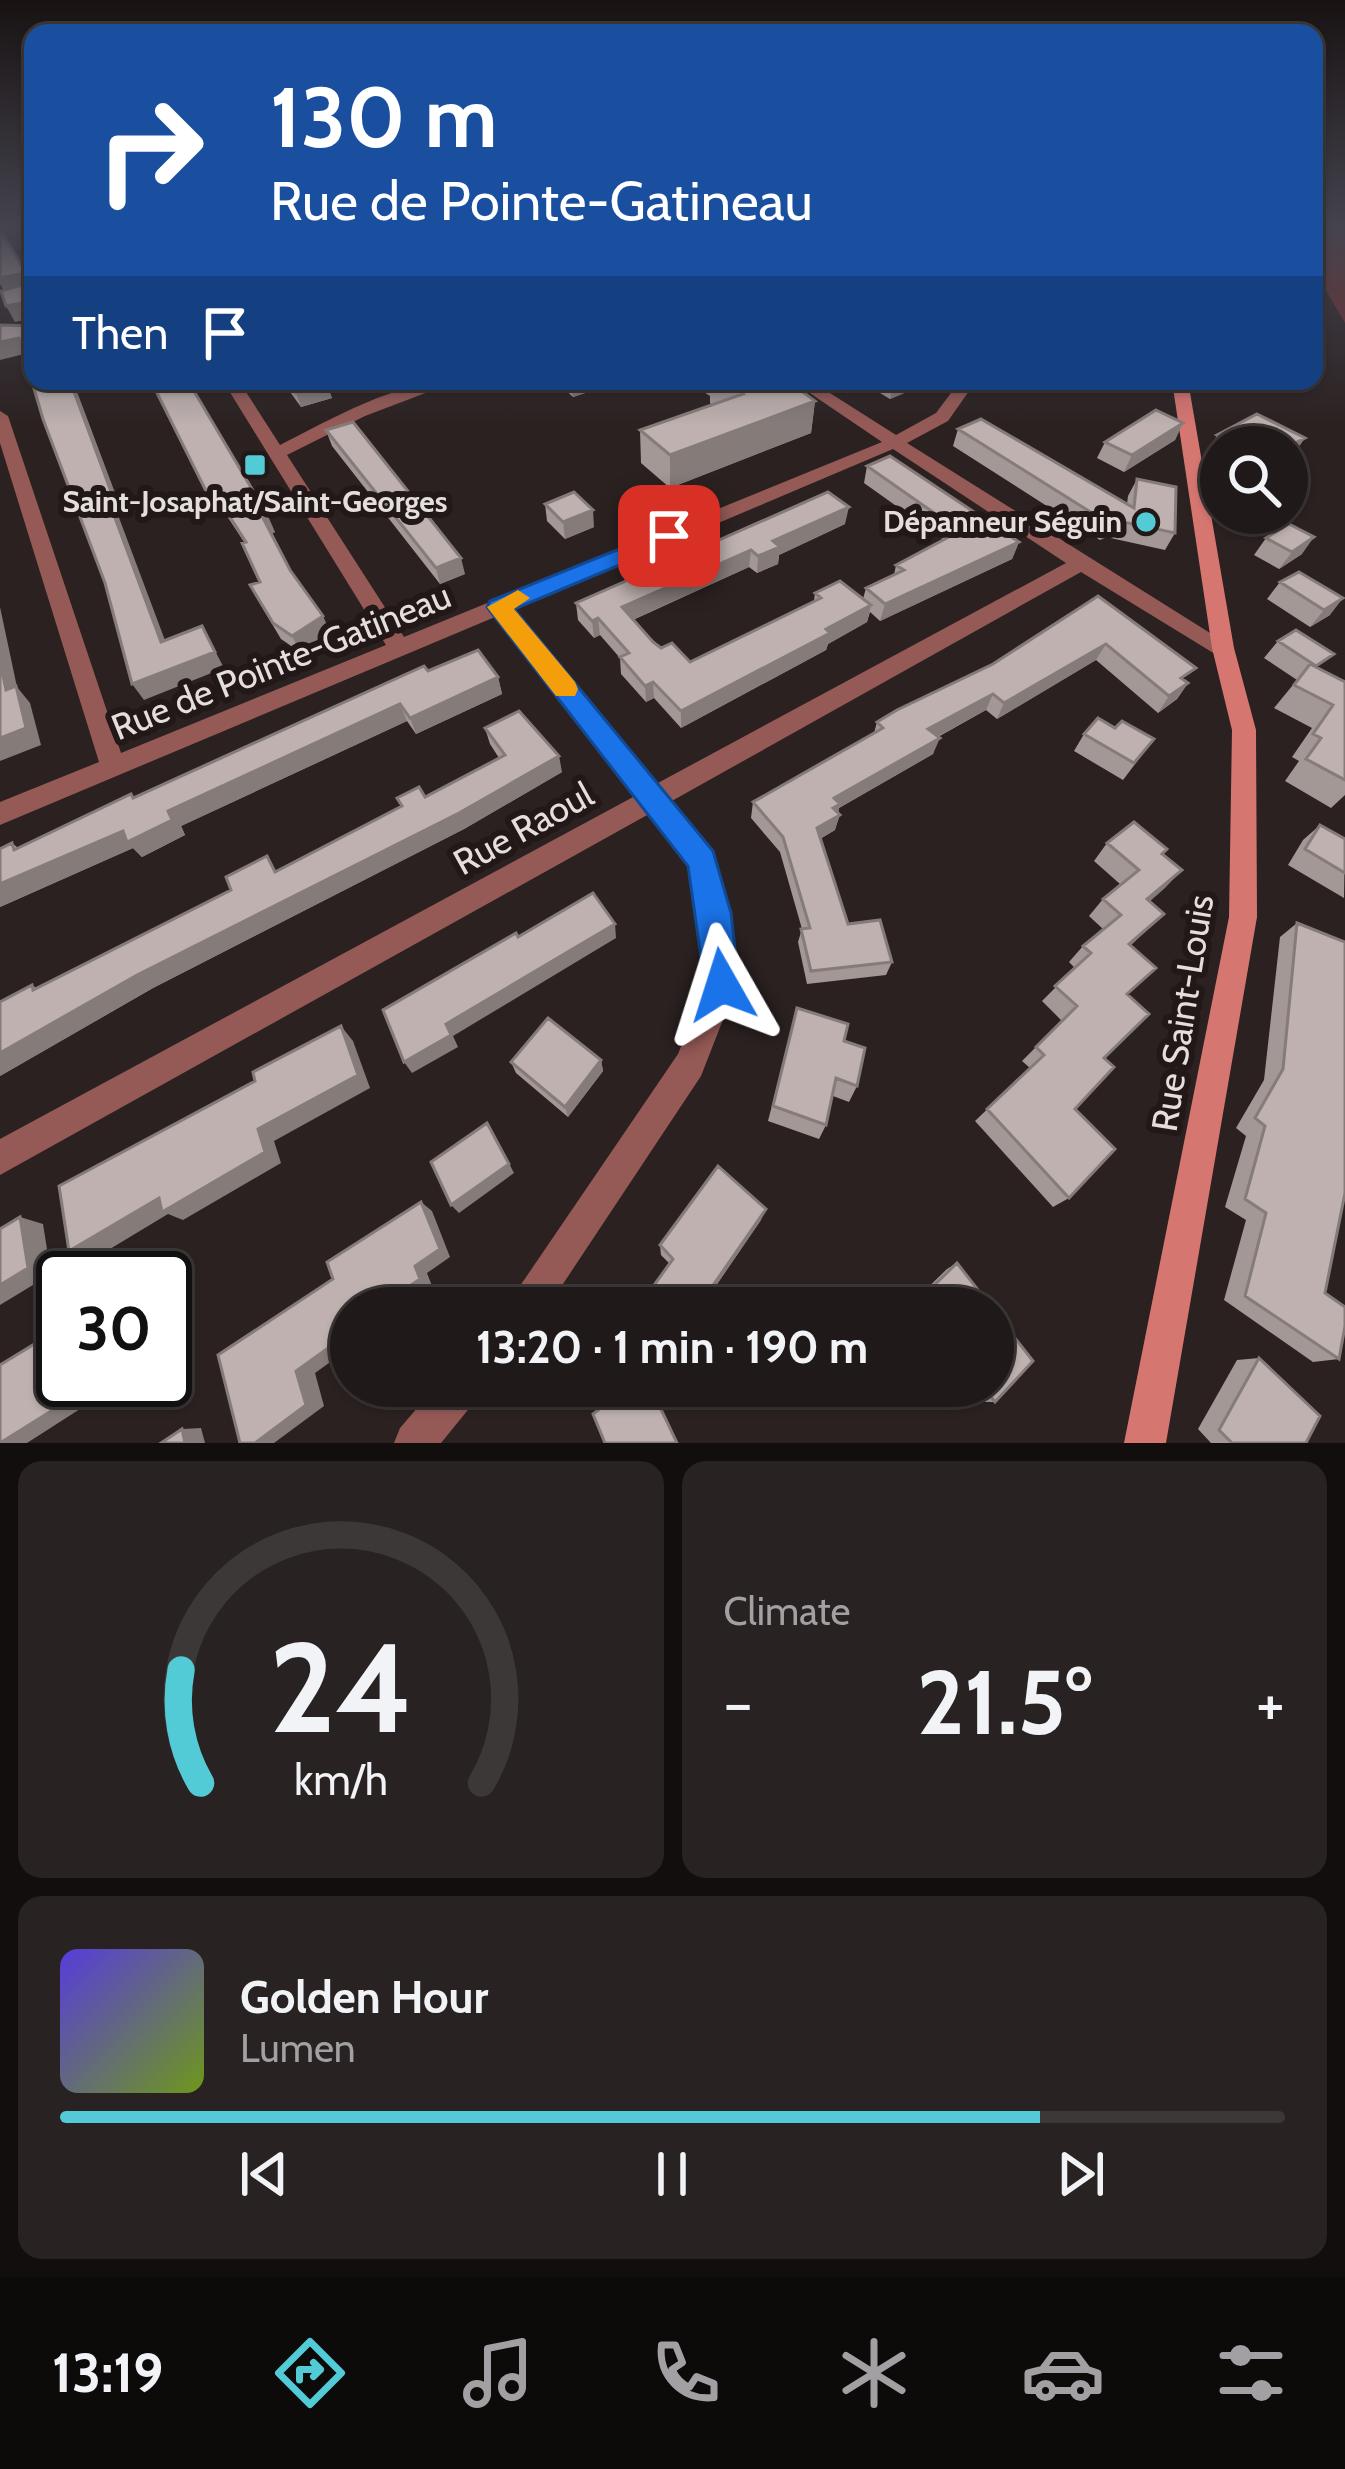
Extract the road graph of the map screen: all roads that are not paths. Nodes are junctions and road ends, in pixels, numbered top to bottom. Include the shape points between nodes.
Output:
1 (237, 390) edge
2 (423, 390) edge
3 (814, 390) edge
4 (962, 390) edge
5 (1181, 390) edge
6 (0, 416) edge
7 (896, 442) junction
8 (278, 453) junction
9 (1081, 563) junction
10 (499, 607) junction
11 (399, 648) junction
12 (1223, 648) junction
13 (113, 766) junction
14 (655, 800) junction
15 (0, 814) edge
16 (0, 1158) edge
17 (538, 1287) edge
18 (445, 1407) edge
19 (415, 1443) edge
20 (1145, 1443) edge

1 - 8 street
2 - 8 street
3 - 7 street
4 - 7 street, Rue de Pointe-Gatineau via 942,417
5 - 12 street, Rue Saint-Louis
6 - 13 street
7 - 9 street
7 - 10 street, Rue de Pointe-Gatineau
8 - 11 street
9 - 12 street
9 - 14 street, Rue Raoul
10 - 11 street, Rue de Pointe-Gatineau
10 - 14 street
11 - 13 street, Rue de Pointe-Gatineau
12 - 20 street, Rue Saint-Louis via 1244,730 1243,917
13 - 15 street, Rue de Pointe-Gatineau
14 - 16 street, Rue Raoul
14 - 17 street via 702,861 722,985 690,1065
18 - 19 street

